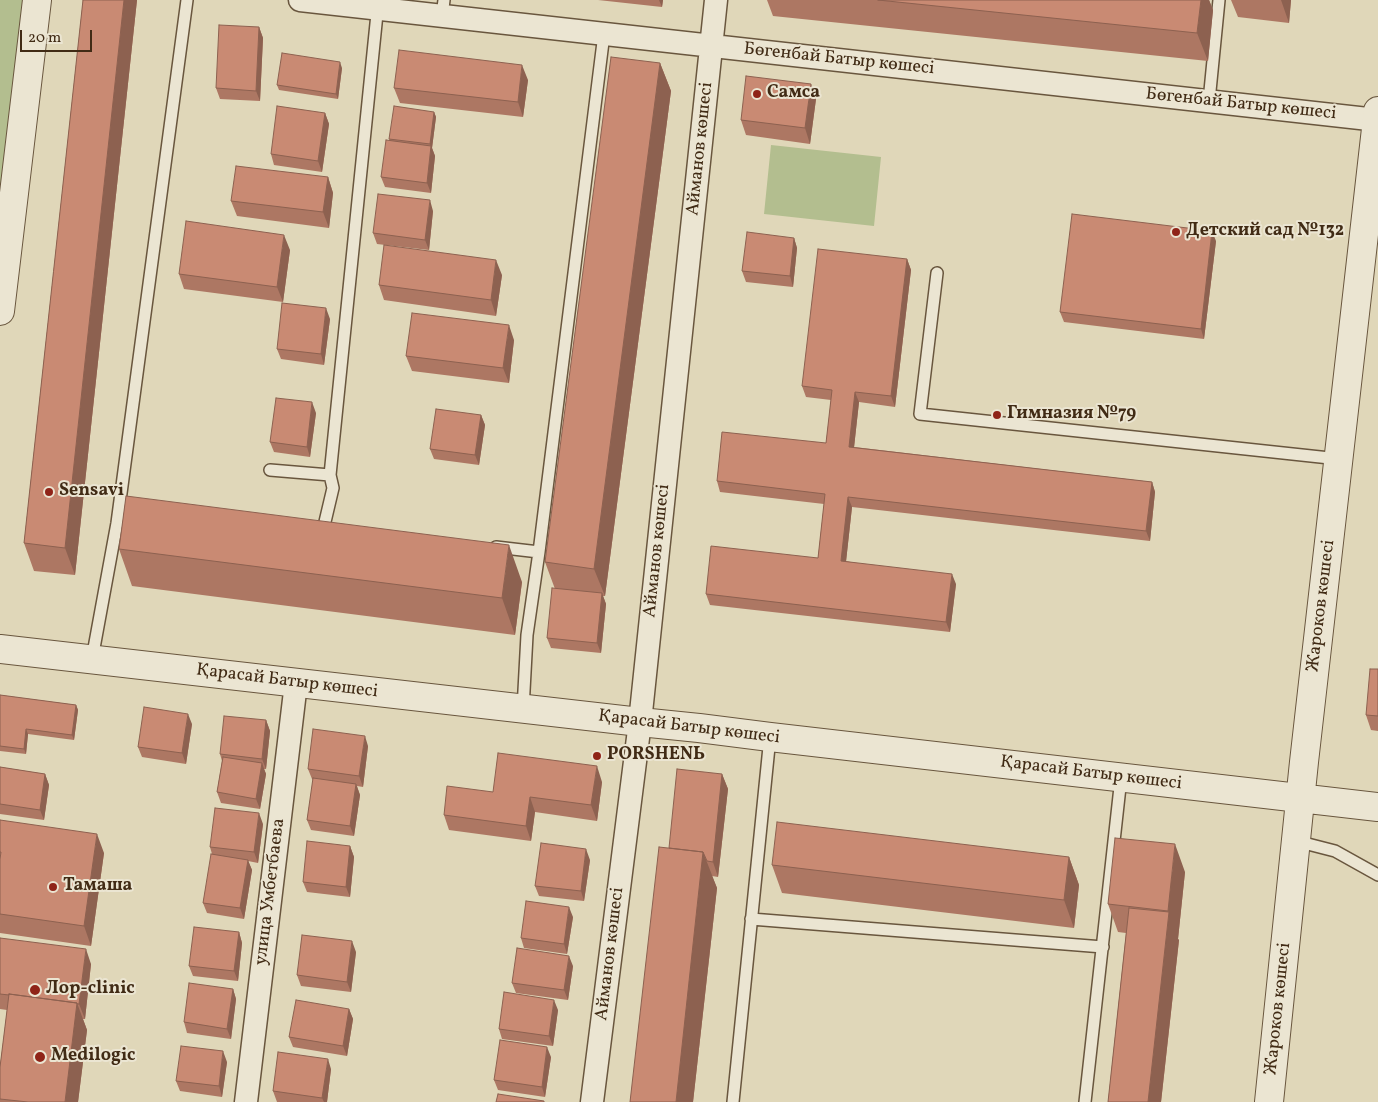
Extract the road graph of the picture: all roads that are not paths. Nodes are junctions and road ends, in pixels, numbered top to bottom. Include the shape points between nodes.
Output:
1 (37, 0) edge
2 (187, 0) edge
3 (300, 0) edge
4 (716, 0) edge
5 (1220, 0) edge
6 (378, 4) edge
7 (443, 8) edge
8 (604, 34) junction
9 (712, 46) junction
10 (1209, 101) junction
11 (1378, 117) edge
12 (937, 273) dead end
13 (0, 311) edge
14 (1339, 459) junction
15 (270, 470) dead end
16 (330, 475) junction
17 (133, 514) edge
18 (117, 522) junction
19 (324, 526) edge
20 (480, 545) edge
21 (539, 552) junction
22 (0, 648) edge
23 (92, 659) junction
24 (296, 683) junction
25 (523, 709) junction
26 (640, 722) junction
27 (770, 737) junction
28 (1121, 778) junction
29 (1301, 798) junction
30 (1378, 807) edge
31 (1296, 841) junction
32 (1378, 875) edge
33 (751, 919) junction
34 (1103, 947) junction
35 (246, 1102) edge
36 (592, 1102) edge
37 (733, 1102) edge
38 (1086, 1102) edge
39 (1270, 1102) edge

1 - 13 street
2 - 18 lane
3 - 6 street, Бөгенбай Батыр көшесі
4 - 9 street, Айманов көшесі
5 - 10 lane
6 - 7 street, Бөгенбай Батыр көшесі
6 - 16 lane
7 - 8 street, Бөгенбай Батыр көшесі
8 - 9 street, Бөгенбай Батыр көшесі
8 - 21 lane
9 - 10 street, Бөгенбай Батыр көшесі
9 - 26 street, Айманов көшесі
10 - 11 street, Бөгенбай Батыр көшесі
11 - 14 street, Жароков көшесі
12 - 14 lane via 920,414
14 - 29 street, Жароков көшесі
15 - 16 lane
16 - 19 lane via 333,488
17 - 18 lane
18 - 23 lane
20 - 21 lane
21 - 25 lane via 527,635
22 - 23 street, Қарасай Батыр көшесі
23 - 24 street, Қарасай Батыр көшесі
24 - 25 street, Қарасай Батыр көшесі
24 - 35 street, улица Умбетбаева
25 - 26 street, Қарасай Батыр көшесі
26 - 27 street, Қарасай Батыр көшесі
26 - 36 street, Айманов көшесі
27 - 28 street, Қарасай Батыр көшесі
27 - 33 lane
28 - 29 street, Қарасай Батыр көшесі
28 - 34 lane
29 - 30 street, Қарасай Батыр көшесі
29 - 31 street, Жароков көшесі
31 - 32 lane via 1335,851
31 - 39 street, Жароков көшесі
33 - 34 lane
33 - 37 lane
34 - 38 lane

